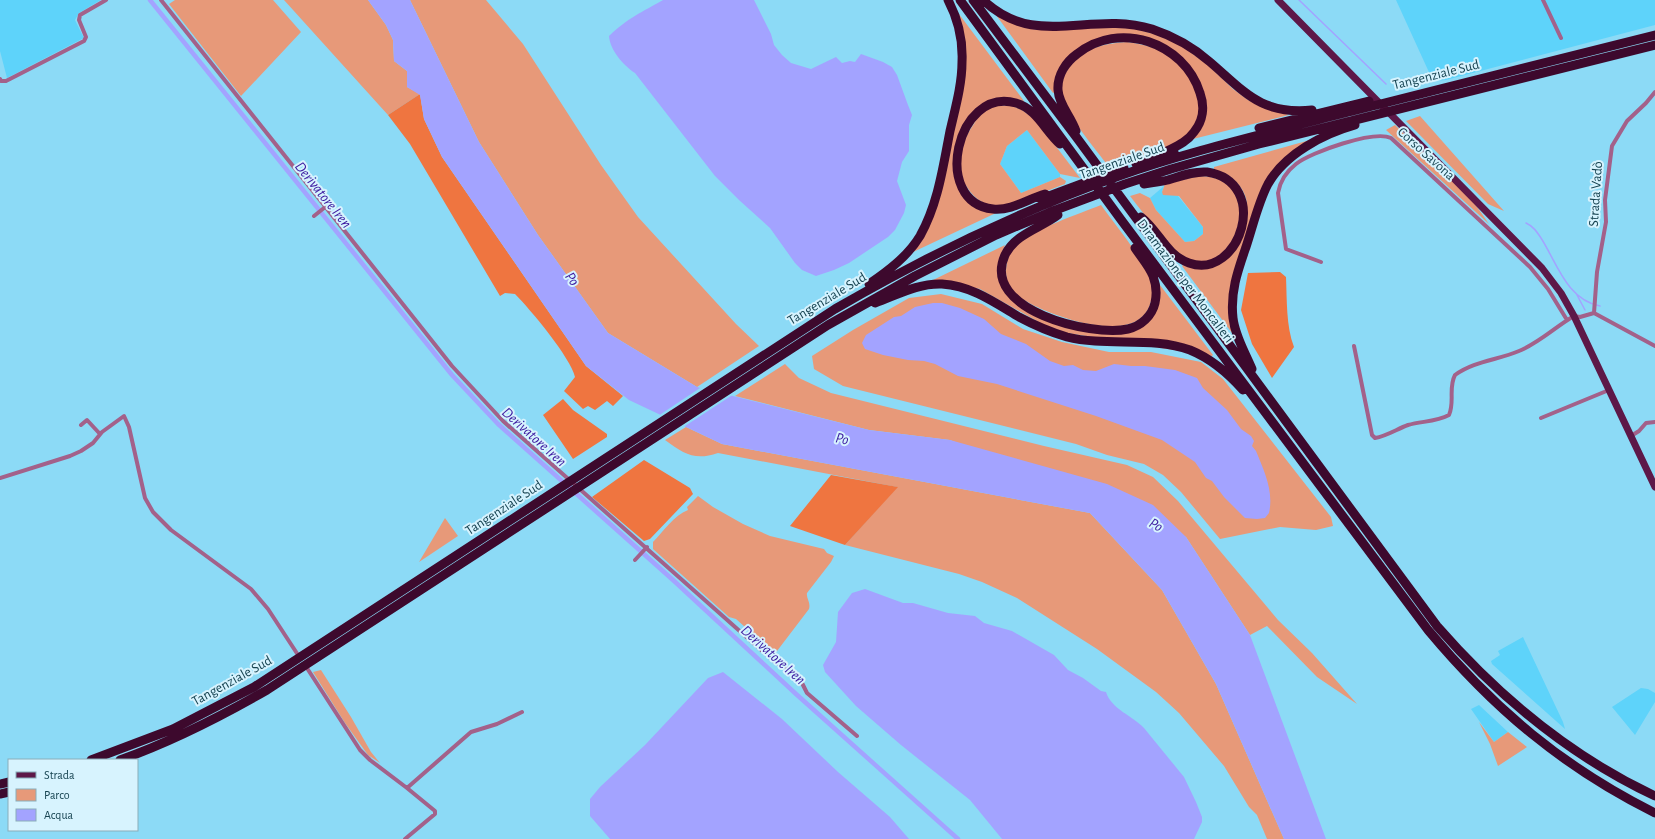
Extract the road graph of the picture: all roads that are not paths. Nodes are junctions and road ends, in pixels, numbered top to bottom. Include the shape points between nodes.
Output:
1 (106, 0) edge
2 (161, 0) edge
3 (948, 0) edge
4 (960, 0) edge
5 (972, 0) edge
6 (983, 0) edge
7 (1278, 0) edge
8 (1543, 0) edge
9 (1655, 35) edge
10 (1561, 38) dead end
11 (1655, 45) edge
12 (0, 79) edge
13 (1655, 92) edge
14 (1408, 97) junction
15 (1336, 108) junction
16 (1387, 112) junction
17 (1077, 138) junction
18 (1073, 155) junction
19 (1152, 158) junction
20 (1203, 159) junction
21 (1144, 184) junction
22 (1056, 193) junction
23 (326, 205) junction
24 (1131, 210) junction
25 (1058, 215) junction
26 (314, 216) dead end
27 (1122, 221) junction
28 (991, 227) junction
29 (1321, 262) dead end
30 (875, 303) junction
31 (1594, 313) junction
32 (1574, 316) junction
33 (821, 318) junction
34 (1567, 320) junction
35 (828, 325) junction
36 (1354, 346) dead end
37 (1655, 346) edge
38 (1256, 379) junction
39 (1609, 390) junction
40 (1541, 418) dead end
41 (1655, 422) edge
42 (81, 425) dead end
43 (1281, 432) junction
44 (100, 434) junction
45 (1631, 436) junction
46 (0, 478) edge
47 (1655, 487) edge
48 (647, 547) junction
49 (635, 560) dead end
50 (522, 712) dead end
51 (857, 736) dead end
52 (94, 759) edge
53 (122, 759) edge
54 (407, 788) junction
55 (1655, 796) edge
56 (1655, 813) edge
57 (405, 839) edge

1 - 12 street via 80,15 79,20 86,37 84,41 6,81
2 - 23 street
3 - 33 highway via 960,35 962,63 956,107 932,209 919,237 902,258
4 - 18 highway, Diramazione per Moncalieri
5 - 17 highway, Diramazione per Moncalieri
6 - 15 highway via 1000,14 1028,25 1048,27 1113,23 1150,29 1191,48 1239,89 1262,103 1290,111
7 - 32 main road, Corso Savona via 1542,268
8 - 10 street
9 - 14 highway, Tangenziale Sud
11 - 16 highway, Tangenziale Sud
13 - 31 street, Strada Vadò via 1627,122 1612,146 1605,200 1606,222 1597,272
14 - 15 highway via 1383,98
14 - 28 highway, Tangenziale Sud via 1148,166 1083,189
15 - 19 highway
16 - 20 highway, Tangenziale Sud
16 - 38 highway via 1337,132 1296,153 1279,169 1264,193 1232,296 1233,320 1237,335
17 - 19 highway via 1059,96 1058,83 1064,67 1081,50 1102,40 1145,40 1163,47 1185,65 1198,85 1203,106 1201,121 1191,136
17 - 24 highway, Diramazione per Moncalieri
18 - 22 highway via 1057,142 1032,112 1017,103 999,103 985,107 964,131 957,152 957,168 963,189 975,202 986,208 999,209
18 - 27 highway, Diramazione per Moncalieri
19 - 22 highway
20 - 21 highway
20 - 35 highway, Tangenziale Sud via 1125,184 1003,232 915,276
21 - 24 highway via 1199,172 1217,174 1227,179 1238,191 1242,202 1243,221 1238,239 1227,254 1218,260 1206,265 1194,265 1176,256 1144,219
21 - 25 highway
22 - 28 highway via 1026,206
23 - 26 street
23 - 48 street via 467,384 503,421
24 - 38 highway, Diramazione per Moncalieri
25 - 27 highway via 1010,247 1003,264 1004,283 1015,299 1035,311 1072,325 1100,329 1122,330 1140,324 1150,314 1156,299 1153,275 1130,240
25 - 30 highway via 965,257
27 - 43 highway, Diramazione per Moncalieri
28 - 33 highway, Tangenziale Sud via 892,277
29 - 34 street, Corso Savona via 1286,249 1278,192 1285,176 1296,164 1321,151 1370,136 1386,135 1530,267 1548,289
30 - 35 highway
30 - 43 highway via 921,286 950,285 976,292 1029,322 1066,336 1097,342 1160,344 1183,348 1221,367
31 - 32 street
31 - 37 street
32 - 34 street
32 - 39 main road, Corso Savona
33 - 52 highway, Tangenziale Sud via 254,687 172,728
34 - 36 street via 1524,349 1470,367 1455,375 1451,386 1452,403 1449,415 1409,425 1375,438 1372,435
35 - 53 highway, Tangenziale Sud via 267,690 182,735
38 - 55 highway, Diramazione per Moncalieri via 1437,626 1490,683 1548,732 1588,759
39 - 40 street
39 - 45 main road, Corso Savona
41 - 45 street via 1646,423 1640,431
42 - 44 street via 87,420
43 - 56 highway, Diramazione per Moncalieri via 1452,658 1505,712 1569,763 1601,784
44 - 46 street via 93,443 70,456
44 - 54 street via 124,416 129,427 145,498 153,512 171,530 259,597 360,750
45 - 47 main road, Corso Savona
48 - 49 street
48 - 51 street via 775,662 798,675 807,692
50 - 54 street via 497,724 471,732
54 - 57 street via 435,814

